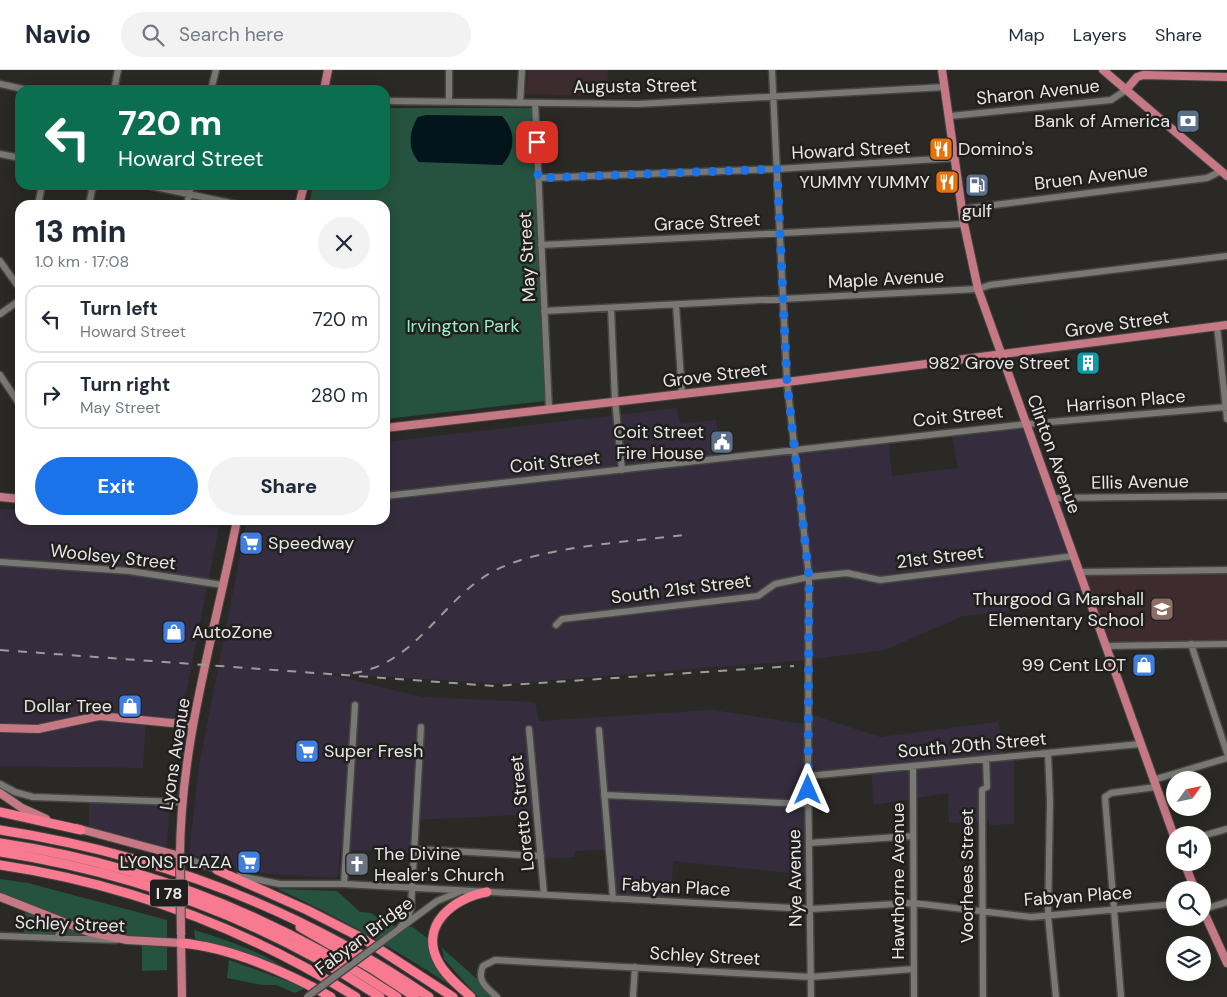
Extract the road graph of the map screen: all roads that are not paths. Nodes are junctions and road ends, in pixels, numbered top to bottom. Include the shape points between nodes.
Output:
1 (118, 70) edge
2 (216, 70) edge
3 (328, 70) edge
4 (449, 70) edge
5 (522, 70) edge
6 (772, 70) edge
7 (942, 70) edge
8 (1103, 70) edge
9 (1227, 77) edge
10 (0, 84) edge
11 (115, 85) edge
12 (212, 85) edge
13 (325, 85) edge
14 (15, 87) edge
15 (945, 87) junction
16 (1126, 90) junction
17 (774, 96) junction
18 (390, 101) edge
19 (448, 101) junction
20 (520, 103) junction
21 (535, 103) junction
22 (950, 116) junction
23 (0, 154) edge
24 (15, 157) edge
25 (955, 158) junction
26 (777, 169) junction
27 (1224, 174) edge
28 (538, 178) junction
29 (170, 190) edge
30 (190, 190) edge
31 (189, 194) junction
32 (188, 200) edge
33 (217, 200) edge
34 (962, 209) junction
35 (964, 224) junction
36 (780, 234) junction
37 (541, 245) junction
38 (1227, 256) edge
39 (0, 261) edge
40 (15, 282) edge
41 (978, 289) junction
42 (783, 300) junction
43 (15, 304) edge
44 (676, 305) junction
45 (611, 308) junction
46 (544, 310) junction
47 (0, 314) edge
48 (1227, 325) edge
49 (1217, 326) junction
50 (1003, 354) junction
51 (0, 376) edge
52 (787, 382) junction
53 (682, 394) junction
54 (15, 397) edge
55 (615, 401) junction
56 (1226, 407) edge
57 (549, 409) junction
58 (1227, 418) edge
59 (1026, 424) junction
60 (390, 427) edge
61 (795, 449) junction
62 (622, 470) junction
63 (390, 495) edge
64 (1227, 496) edge
65 (0, 498) edge
66 (1053, 498) junction
67 (15, 499) edge
68 (235, 525) edge
69 (1074, 556) junction
70 (0, 562) edge
71 (1227, 570) edge
72 (1080, 572) junction
73 (809, 577) junction
74 (224, 585) junction
75 (556, 625) dead end
76 (1191, 644) junction
77 (1227, 644) edge
78 (1106, 646) junction
79 (355, 705) dead end
80 (193, 725) junction
81 (421, 727) dead end
82 (0, 728) edge
83 (529, 729) dead end
84 (599, 730) dead end
85 (1140, 744) junction
86 (1048, 753) junction
87 (1227, 753) edge
88 (1227, 758) edge
89 (986, 759) junction
90 (912, 766) junction
91 (808, 776) junction
92 (0, 784) edge
93 (1154, 784) junction
94 (0, 793) edge
95 (604, 795) junction
96 (181, 802) junction
97 (808, 804) junction
98 (0, 812) edge
99 (1170, 826) edge
100 (1227, 829) edge
101 (0, 830) edge
102 (81, 830) junction
103 (1211, 833) edge
104 (913, 836) junction
105 (0, 842) edge
106 (809, 843) junction
107 (414, 850) junction
108 (0, 852) edge
109 (541, 856) junction
110 (180, 857) junction
111 (0, 865) edge
112 (216, 870) junction
113 (344, 884) junction
114 (412, 887) junction
115 (467, 891) junction
116 (486, 892) junction
117 (544, 894) junction
118 (243, 896) junction
119 (0, 897) edge
120 (614, 899) junction
121 (1227, 902) edge
122 (913, 903) junction
123 (1166, 905) edge
124 (1211, 907) edge
125 (811, 909) junction
126 (1113, 910) junction
127 (982, 912) junction
128 (1048, 916) junction
129 (52, 919) junction
130 (1210, 926) edge
131 (398, 929) junction
132 (0, 936) edge
133 (58, 938) junction
134 (181, 939) junction
135 (138, 941) junction
136 (1227, 964) edge
137 (635, 967) junction
138 (913, 969) junction
139 (811, 977) junction
140 (182, 997) edge
141 (307, 997) edge
142 (331, 997) edge
143 (356, 997) edge
144 (380, 997) edge
145 (397, 997) edge
146 (415, 997) edge
147 (429, 997) edge
148 (453, 997) edge
149 (472, 997) edge
150 (497, 997) edge
151 (633, 997) edge
152 (811, 997) edge
153 (914, 997) edge
154 (983, 997) edge
155 (1056, 997) edge
156 (1121, 997) edge

1 - 11 street
2 - 12 street
3 - 13 main road
4 - 19 street
5 - 20 street
6 - 17 street, Nye Avenue
7 - 15 main road, Clinton Avenue
8 - 16 main road
9 - 16 main road via 1143,75
10 - 14 street
15 - 17 street, Augusta Street
15 - 22 main road, Clinton Avenue
16 - 22 street, Sharon Avenue via 1111,100
16 - 27 main road
17 - 21 street, Augusta Street via 639,104
17 - 26 street, Nye Avenue
18 - 19 street, Augusta Street
19 - 20 street, Augusta Street
20 - 21 street, Augusta Street
21 - 28 street, May Street
22 - 25 main road, Clinton Avenue
23 - 24 street
25 - 26 street, Howard Street
25 - 34 main road, Clinton Avenue
26 - 28 street, Howard Street
26 - 36 street, Nye Avenue
27 - 34 street, Bruen Avenue
28 - 37 street, May Street
29 - 31 street
30 - 31 street
31 - 32 street
31 - 33 street
34 - 35 main road, Clinton Avenue
35 - 36 street, Grace Street
35 - 41 main road, Clinton Avenue
36 - 37 street, Grace Street
36 - 42 street, Nye Avenue
37 - 46 street, May Street
38 - 41 street, Maple Avenue
39 - 40 street
41 - 42 street, Maple Avenue
41 - 50 main road, Clinton Avenue
42 - 44 street, Maple Avenue
42 - 52 street, Nye Avenue
43 - 47 street
44 - 45 street, Maple Avenue
44 - 53 street
45 - 46 street, Maple Avenue
45 - 55 street
46 - 57 street, May Street
48 - 49 main road, Grove Street
49 - 50 main road, Grove Street
49 - 56 street
50 - 52 main road, Grove Street
50 - 59 main road, Clinton Avenue
51 - 54 street
52 - 53 main road, Grove Street
52 - 61 street, Nye Avenue
53 - 55 main road, Grove Street
55 - 57 main road, Grove Street
55 - 62 street
56 - 58 street
56 - 59 street, Harrison Place
57 - 60 main road, Grove Street
59 - 61 street, Coit Street
59 - 66 main road, Clinton Avenue
61 - 62 street, Coit Street
61 - 73 street, Nye Avenue
62 - 63 street, Coit Street
64 - 66 street, Ellis Avenue
65 - 67 main road
66 - 69 main road, Clinton Avenue
68 - 74 main road, Lyons Avenue
69 - 72 main road, Clinton Avenue
69 - 73 street, 21st Street via 880,580 847,573
70 - 74 street, Woolsey Street via 129,571
71 - 72 street
72 - 78 main road, Clinton Avenue
73 - 75 street, South 21st Street via 775,584 758,596 562,619
73 - 91 street, Nye Avenue
74 - 80 main road, Lyons Avenue
76 - 77 street
76 - 78 street
76 - 87 street
78 - 85 main road, Clinton Avenue
79 - 113 street
80 - 82 main road via 99,716 38,729
80 - 96 main road, Lyons Avenue
81 - 107 street
83 - 109 street, Loretto Street
84 - 95 street
85 - 86 street, South 20th Street
85 - 93 main road, Clinton Avenue
86 - 89 street, South 20th Street
86 - 128 street
88 - 93 street
89 - 90 street, South 20th Street
89 - 127 street, Voorhees Street via 987,787 982,790
90 - 91 street, South 20th Street
90 - 104 street, Hawthorne Avenue
91 - 97 street, Nye Avenue
92 - 96 street via 34,797
93 - 99 main road, Clinton Avenue
93 - 126 street via 1111,792 1105,797
94 - 102 main road via 34,814
95 - 97 street
95 - 120 street
96 - 110 main road, Lyons Avenue
97 - 106 street, Nye Avenue
98 - 102 highway
100 - 103 street
101 - 118 highway, I 78 via 124,855 184,873
102 - 110 main road
104 - 106 street
104 - 122 street, Hawthorne Avenue
105 - 145 highway, I 78 via 94,860 202,894 311,945
106 - 125 street, Nye Avenue
107 - 109 street
107 - 114 street
108 - 144 highway, I 78 via 106,874 200,904 297,948
109 - 117 street, Loretto Street
110 - 112 street, Fabyan Place
110 - 134 main road, Lyons Avenue, bridge
111 - 143 highway, I 78 via 105,887 188,913 283,955
112 - 113 street, Fabyan Place via 273,884
112 - 148 highway via 308,910 362,938
113 - 114 street, Fabyan Place
114 - 115 street, Fabyan Place
114 - 131 street via 409,914
115 - 116 street, Fabyan Place
115 - 131 street, Fabyan Bridge via 444,897
116 - 117 street, Fabyan Place
116 - 149 highway via 449,908 438,920 434,933 433,947 440,965
117 - 120 street, Fabyan Place
118 - 146 highway via 346,953
118 - 147 highway, I 78 via 333,938
119 - 129 main road
120 - 125 street, Fabyan Place
121 - 124 street
122 - 125 street, Fabyan Place
122 - 127 street, Fabyan Place
122 - 138 street, Hawthorne Avenue
123 - 126 street, Fabyan Place
125 - 139 street, Nye Avenue
126 - 128 street, Fabyan Place
126 - 156 street
127 - 128 street, Fabyan Place
127 - 154 street, Voorhees Street
128 - 155 street
129 - 133 street via 59,928
129 - 135 main road via 89,932
130 - 136 main road
131 - 141 street, Fabyan Bridge, bridge
132 - 133 street, Schley Street
133 - 135 street, Schley Street
134 - 135 main road
134 - 140 main road, Lyons Avenue
134 - 142 highway via 268,967
137 - 139 street, Schley Street
137 - 150 street, Schley Street via 495,960 486,963 481,971 481,980
137 - 151 street
138 - 139 street, Schley Street
138 - 153 street, Hawthorne Avenue
139 - 152 street, Nye Avenue

